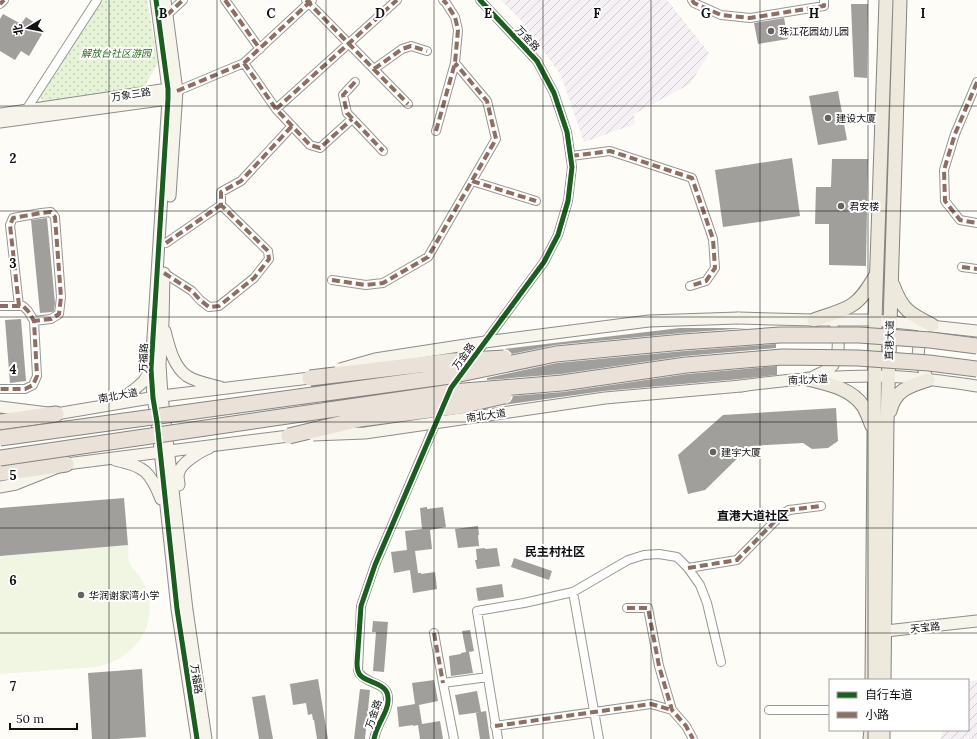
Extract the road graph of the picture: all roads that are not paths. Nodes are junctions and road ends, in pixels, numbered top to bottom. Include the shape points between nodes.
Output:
1 (4, 0) edge
2 (97, 0) edge
3 (156, 0) edge
4 (166, 0) edge
5 (183, 0) edge
6 (225, 0) edge
7 (397, 0) edge
8 (443, 0) edge
9 (480, 0) edge
10 (692, 0) edge
11 (824, 0) edge
12 (886, 0) edge
13 (900, 0) edge
14 (309, 1) edge
15 (0, 4) edge
16 (167, 15) junction
17 (349, 44) junction
18 (260, 49) junction
19 (427, 52) dead end
20 (244, 63) junction
21 (455, 63) junction
22 (374, 69) junction
23 (355, 82) dead end
24 (977, 82) edge
25 (977, 87) edge
26 (171, 93) junction
27 (408, 104) dead end
28 (276, 109) junction
29 (26, 110) junction
30 (0, 114) edge
31 (352, 119) junction
32 (0, 122) edge
33 (292, 126) junction
34 (436, 131) dead end
35 (383, 151) dead end
36 (570, 156) junction
37 (472, 181) junction
38 (536, 201) dead end
39 (221, 205) junction
40 (977, 222) edge
41 (166, 243) junction
42 (962, 267) dead end
43 (977, 269) edge
44 (164, 273) junction
45 (876, 275) junction
46 (891, 279) junction
47 (332, 280) dead end
48 (690, 286) dead end
49 (0, 306) edge
50 (19, 306) junction
51 (814, 320) junction
52 (875, 320) junction
53 (34, 321) junction
54 (890, 321) junction
55 (163, 322) junction
56 (932, 326) junction
57 (977, 331) edge
58 (977, 346) edge
59 (556, 354) junction
60 (151, 369) junction
61 (977, 369) edge
62 (874, 376) junction
63 (888, 377) junction
64 (310, 378) junction
65 (808, 379) junction
66 (928, 380) junction
67 (562, 383) junction
68 (977, 386) edge
69 (224, 388) junction
70 (0, 389) edge
71 (158, 397) junction
72 (114, 405) junction
73 (0, 407) edge
74 (56, 414) junction
75 (0, 422) edge
76 (887, 422) junction
77 (874, 428) junction
78 (289, 436) junction
79 (0, 438) edge
80 (219, 444) junction
81 (164, 451) junction
82 (0, 458) edge
83 (105, 458) junction
84 (66, 464) junction
85 (0, 473) edge
86 (0, 487) edge
87 (821, 506) dead end
88 (166, 513) junction
89 (180, 554) junction
90 (688, 568) junction
91 (573, 592) junction
92 (627, 608) dead end
93 (977, 621) edge
94 (879, 631) junction
95 (434, 633) dead end
96 (722, 662) dead end
97 (488, 677) junction
98 (872, 679) edge
99 (884, 679) edge
100 (443, 683) junction
101 (672, 710) junction
102 (769, 710) dead end
103 (829, 710) edge
104 (594, 712) junction
105 (495, 726) junction
106 (197, 739) edge
107 (206, 739) edge
108 (374, 739) edge
109 (454, 739) edge
110 (498, 739) edge
111 (598, 739) edge
112 (692, 739) edge

1 - 15 street
2 - 29 street
3 - 26 main road, 万福路
4 - 16 main road, 万福路
5 - 16 street
6 - 18 street
7 - 17 street
8 - 21 street via 455,17 458,30
9 - 36 street, 万金路 via 537,61 554,93 567,132
10 - 11 street via 721,15 750,18 824,6
12 - 45 main road, 直港大道
13 - 46 main road, 直港大道
14 - 17 street
14 - 18 street
16 - 26 main road, 万福路
17 - 22 street
17 - 28 street
18 - 20 street
19 - 22 street via 411,46 402,49
20 - 26 street
20 - 28 street
21 - 34 street
21 - 37 street via 487,101 496,139
22 - 27 street
23 - 31 street via 343,95 347,113
24 - 25 street
24 - 40 street via 955,134 944,170 945,201 960,220
26 - 29 main road, 万象三路
26 - 32 main road, 万象三路
26 - 41 main road, 万福路
26 - 60 main road, 万福路
28 - 33 street
29 - 30 main road, 万象三路
31 - 33 street via 320,148 310,145
31 - 35 street
33 - 39 street via 241,181 221,192
36 - 48 street via 610,151 692,178 713,239 715,268 706,281
36 - 108 street, 万金路 via 572,167 568,201 558,234 544,262 451,388 375,565 361,606 358,669 365,678 381,686 387,693 388,700
37 - 38 street
37 - 47 street via 428,256 383,283 366,285
39 - 41 street
39 - 44 street via 268,252 269,259 254,278 219,306 209,307 192,290
41 - 44 main road, 万福路
42 - 43 street
44 - 55 main road, 万福路
45 - 51 main road via 866,292 853,304
45 - 52 main road, 直港大道
46 - 54 main road, 直港大道
46 - 56 main road via 898,298 906,308 915,317
49 - 50 street
50 - 53 street via 28,311
50 - 53 street via 10,225 13,218 51,212 56,224 61,297 59,314 52,319
51 - 52 main road, 南北大道
51 - 64 main road, 南北大道, bridge via 738,318 649,322 485,342 375,359
51 - 65 main road via 830,326 836,332 838,352 831,368
52 - 54 main road, 南北大道
52 - 62 main road, 直港大道
53 - 70 street via 37,376 33,385 25,389
54 - 56 main road, 南北大道
54 - 63 main road, 直港大道
55 - 69 main road via 171,353 179,368 195,380
55 - 71 main road, 万福路
56 - 57 main road, 南北大道
56 - 66 main road via 923,332 918,356
58 - 59 highway, bridge via 859,335 780,336
59 - 64 highway, bridge via 452,361
59 - 79 highway, bridge via 450,376
60 - 71 main road, 万福路
60 - 72 main road via 144,381
61 - 67 highway, 南北大道, bridge via 858,358 782,357 686,365
62 - 63 main road, 南北大道
62 - 65 main road, 南北大道
62 - 77 main road, 直港大道
63 - 66 main road, 南北大道
63 - 76 main road, 直港大道
64 - 69 main road, 南北大道
65 - 77 main road via 850,393 862,405
65 - 78 main road, 南北大道, bridge via 605,398 365,433
66 - 68 main road, 南北大道
66 - 76 main road via 909,386 899,393 892,403
67 - 78 highway, bridge via 460,406 360,419
67 - 82 highway, 南北大道, bridge via 452,392
69 - 71 main road, 南北大道
71 - 72 main road, 南北大道
71 - 81 main road, 万福路
72 - 74 main road, 南北大道
73 - 74 main road, 南北大道
74 - 75 highway
76 - 94 main road, 直港大道
77 - 94 main road, 直港大道
78 - 80 main road, 南北大道
80 - 81 main road, 南北大道
80 - 89 main road via 198,453 179,472
81 - 83 main road, 南北大道
81 - 88 main road, 万福路
81 - 89 main road, 万福路
83 - 84 main road, 南北大道
83 - 88 main road via 133,464 147,473 156,485
84 - 85 highway
84 - 86 main road, 南北大道 via 16,484
87 - 90 street via 788,510 737,560
88 - 106 main road, 万福路 via 177,610
89 - 107 main road, 万福路
90 - 91 street via 677,557 644,555 628,560
90 - 96 street via 708,603
91 - 97 street via 477,611
91 - 104 street
92 - 101 street via 648,608 659,666
93 - 94 main road, 天宝路
94 - 98 main road, 直港大道
94 - 99 main road, 直港大道
95 - 100 street
97 - 100 street
97 - 105 street
100 - 109 street
101 - 104 street via 651,704
101 - 112 street via 686,726
102 - 103 street
104 - 105 street
104 - 111 street
105 - 110 street

